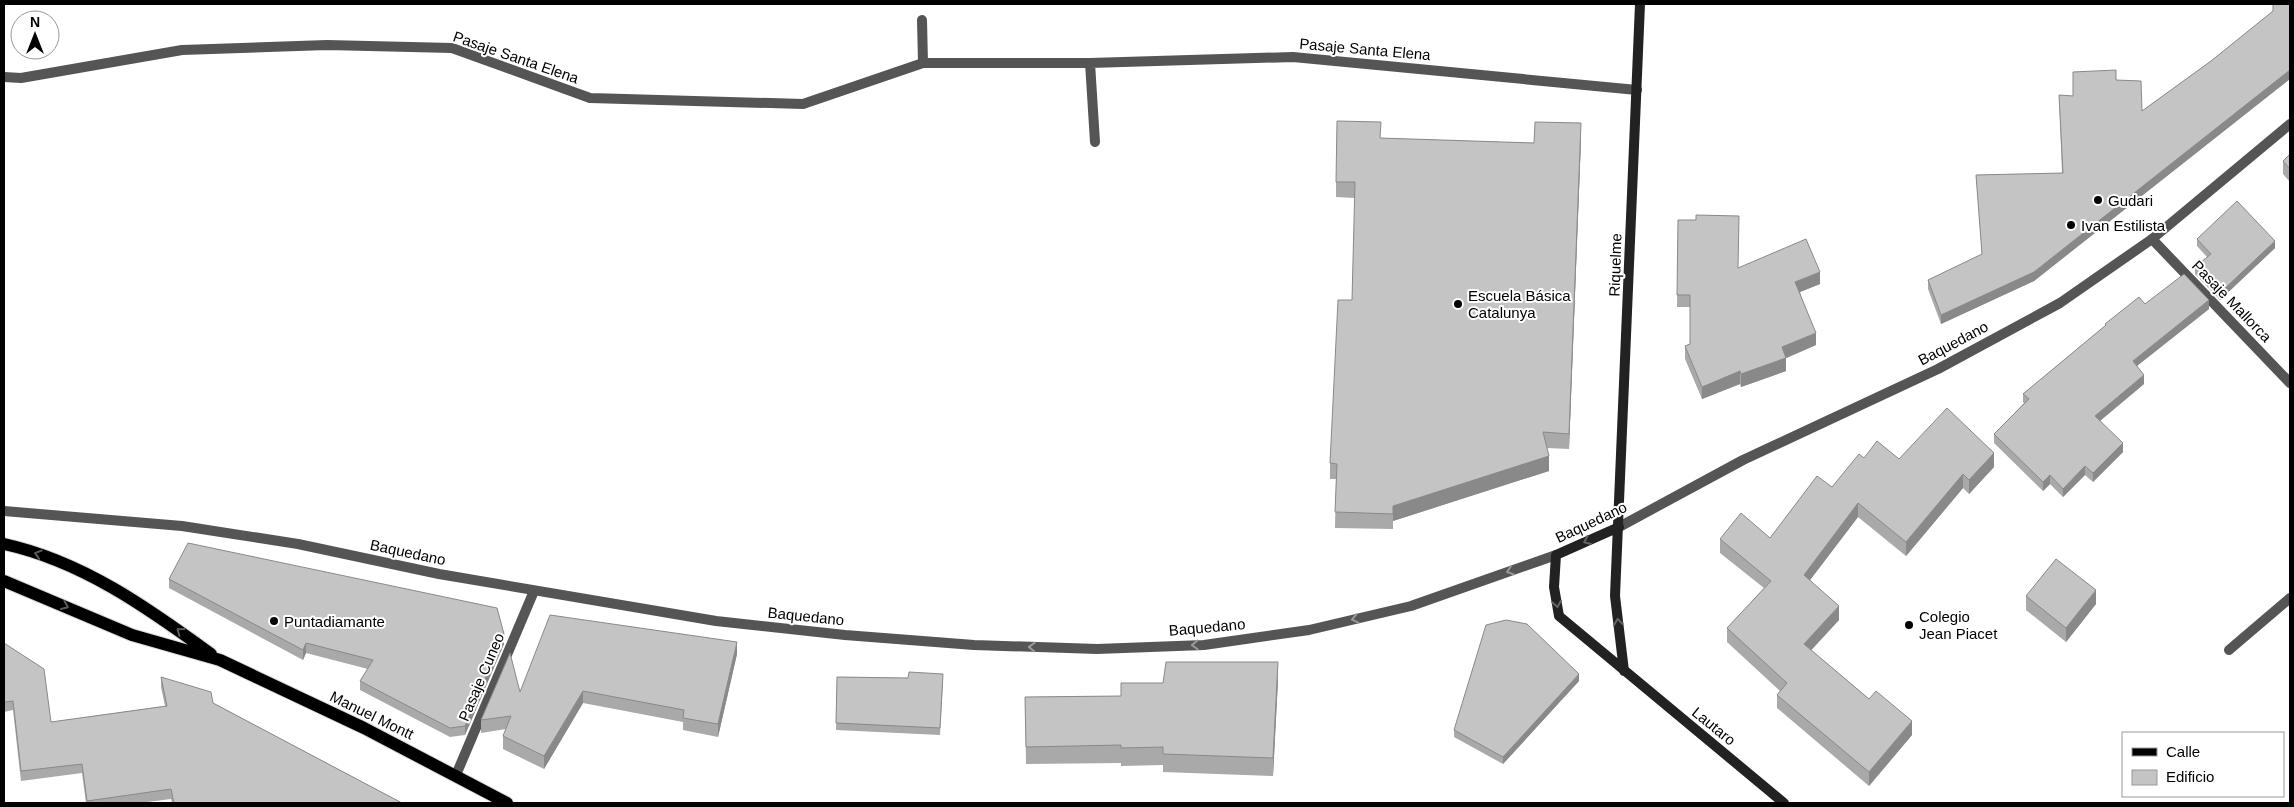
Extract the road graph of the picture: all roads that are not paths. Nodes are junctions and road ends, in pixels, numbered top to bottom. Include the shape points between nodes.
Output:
1 (1640, 4) edge
2 (922, 20) dead end
3 (923, 63) junction
4 (1090, 63) junction
5 (4, 78) edge
6 (1637, 90) junction
7 (2290, 124) edge
8 (1095, 142) dead end
9 (2152, 239) junction
10 (2290, 383) edge
11 (4, 511) edge
12 (1619, 527) junction
13 (4, 544) edge
14 (1556, 555) junction
15 (4, 581) edge
16 (534, 591) junction
17 (2290, 598) edge
18 (2229, 650) dead end
19 (220, 660) junction
20 (1624, 671) junction
21 (456, 775) junction
22 (507, 803) edge
23 (1784, 803) edge

1 - 6 main road, Riquelme
2 - 3 street
3 - 4 street, Pasaje Santa Elena
3 - 5 street, Pasaje Santa Elena via 803,104 590,98 452,48 327,45 182,50 21,78
4 - 6 street, Pasaje Santa Elena via 1293,57
4 - 8 street
6 - 12 main road, Riquelme
7 - 9 street, Baquedano
9 - 10 street, Pasaje Mallorca
9 - 12 street, Baquedano via 2060,303 1938,369 1743,460
11 - 16 street, Baquedano via 182,526 298,544
12 -> 14 main road, Baquedano
20 -> 12 main road via 1615,596
19 -> 13 main road, Manuel Montt via 146,607 65,562
14 -> 16 street, Baquedano via 1411,606 1309,630 1204,645 1097,649 974,645 845,635 716,621
14 -> 20 main road, Lautaro via 1554,587 1559,616
15 -> 19 main road, Manuel Montt via 132,635
16 - 21 street, Pasaje Cuneo
17 - 18 street
19 - 21 main road, Manuel Montt
20 - 23 main road, Lautaro
21 - 22 main road, Manuel Montt

